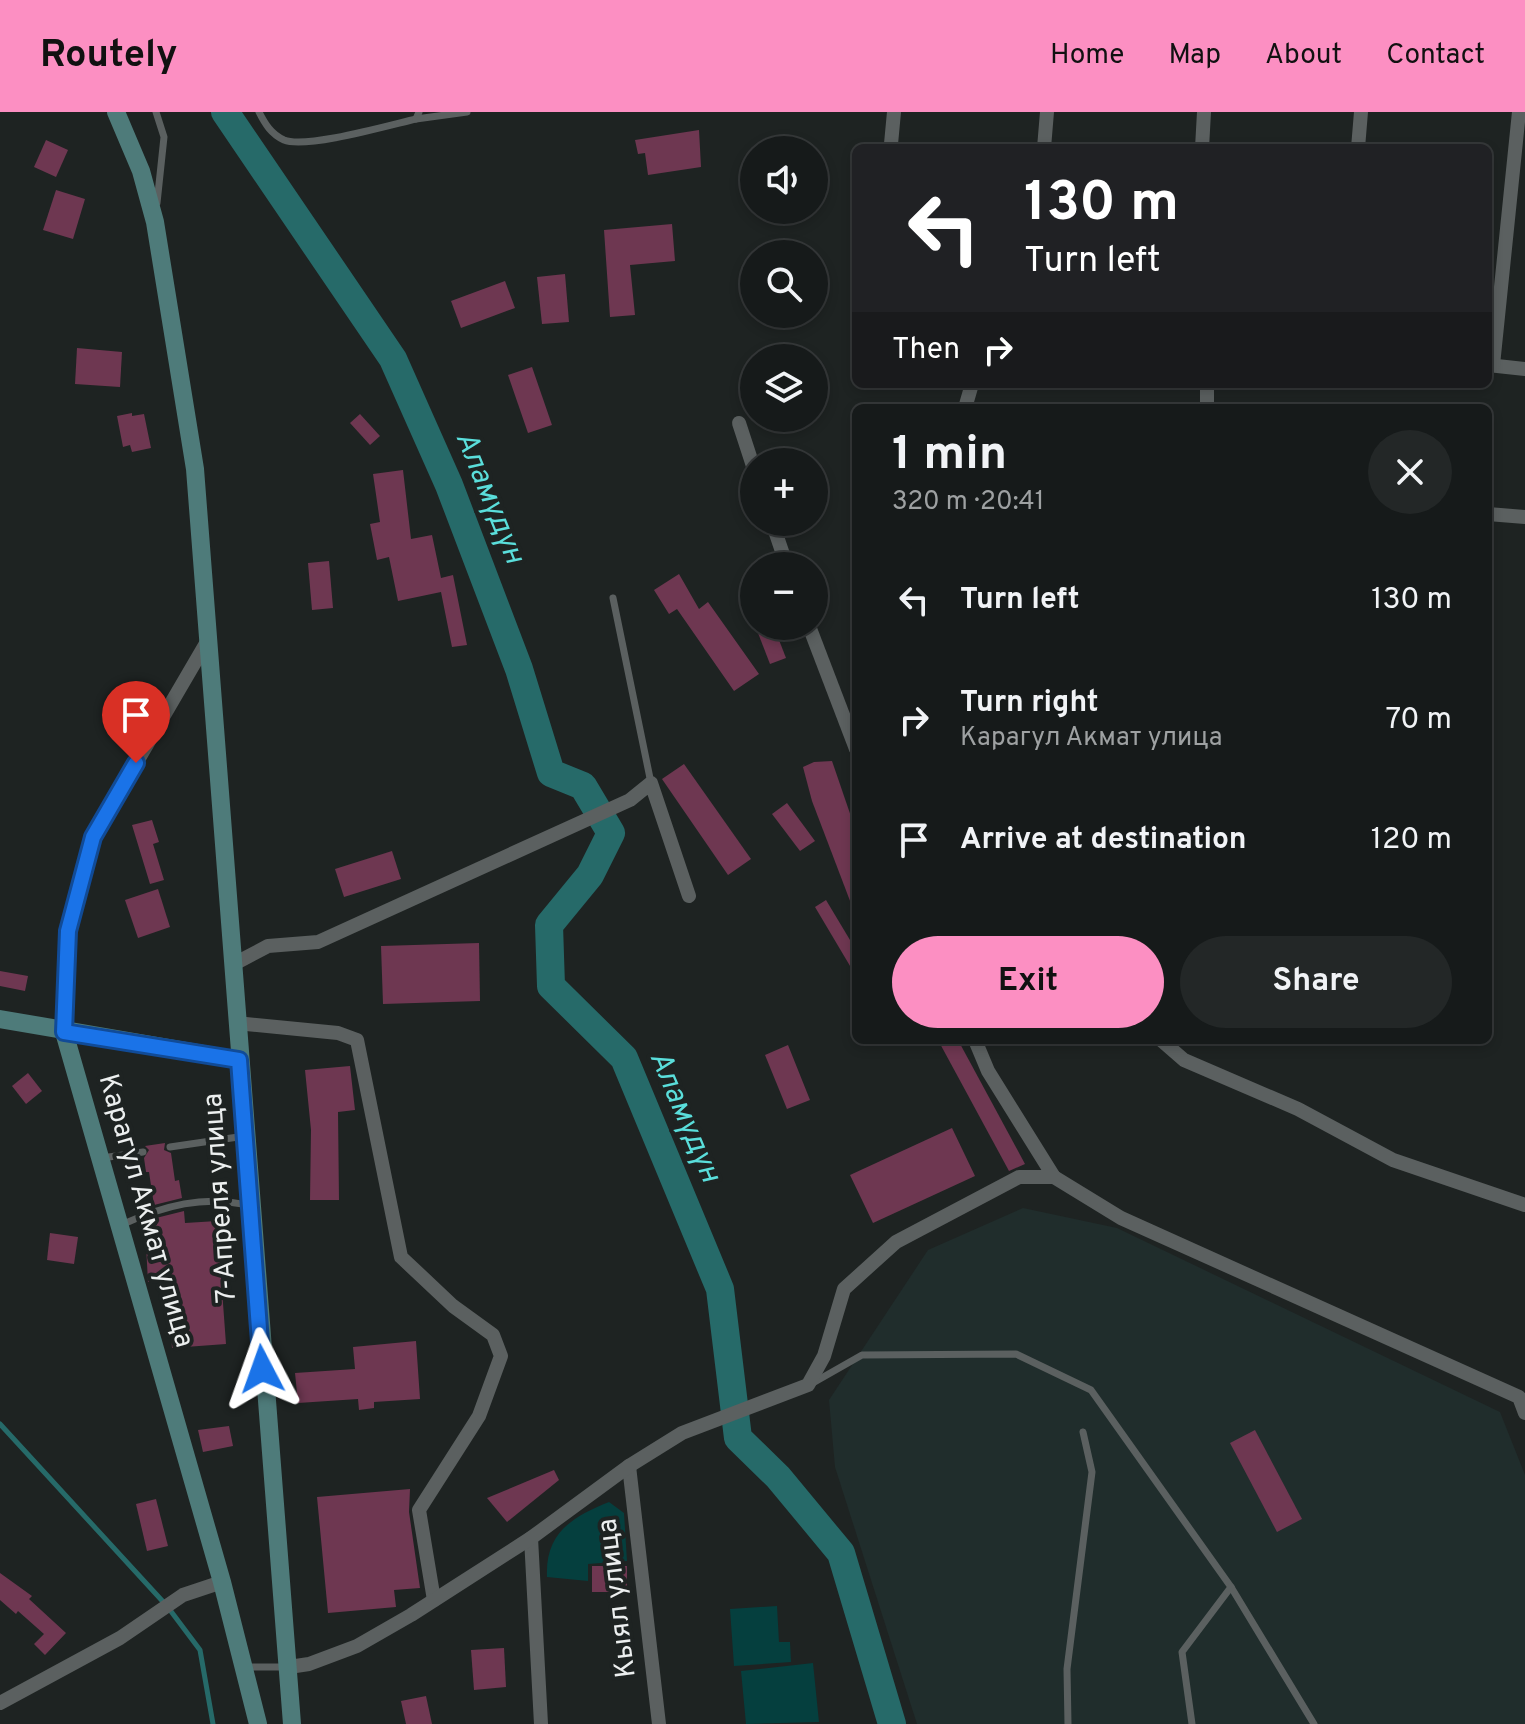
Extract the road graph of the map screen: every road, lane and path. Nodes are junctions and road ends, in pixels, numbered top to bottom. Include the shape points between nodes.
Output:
1 (116, 112) edge
2 (156, 112) edge
3 (259, 112) edge
4 (467, 112) edge
5 (894, 112) edge
6 (1047, 112) edge
7 (1204, 112) edge
8 (1361, 112) edge
9 (1519, 112) edge
10 (418, 116) edge
11 (891, 144) dead end
12 (1044, 144) edge
13 (1202, 144) edge
14 (1358, 144) edge
15 (155, 222) junction
16 (1492, 356) edge
17 (1492, 365) edge
18 (1525, 369) edge
19 (739, 423) dead end
20 (747, 448) edge
21 (1492, 514) edge
22 (1525, 517) edge
23 (613, 598) dead end
24 (208, 640) junction
25 (814, 640) edge
26 (852, 739) edge
27 (651, 783) junction
28 (689, 896) dead end
29 (232, 965) junction
30 (0, 1019) edge
31 (236, 1023) junction
32 (64, 1032) junction
33 (977, 1044) edge
34 (1166, 1044) edge
35 (239, 1060) junction
36 (245, 1136) junction
37 (170, 1147) dead end
38 (143, 1152) dead end
39 (100, 1158) junction
40 (1054, 1177) junction
41 (1525, 1205) edge
42 (250, 1206) junction
43 (120, 1225) junction
44 (808, 1385) junction
45 (1522, 1396) edge
46 (1525, 1413) edge
47 (1083, 1432) dead end
48 (629, 1466) junction
49 (531, 1538) junction
50 (222, 1582) junction
51 (1231, 1587) junction
52 (434, 1600) junction
53 (244, 1667) junction
54 (289, 1667) junction
55 (0, 1703) edge
56 (258, 1724) edge
57 (292, 1724) edge
58 (541, 1724) edge
59 (659, 1724) edge
60 (1068, 1724) edge
61 (1192, 1724) edge
62 (1314, 1724) edge

1 - 15 main road, 7-Апреля улица
2 - 15 lane via 164,137
3 - 10 lane via 285,141 307,142
4 - 10 lane
5 - 11 street
6 - 12 street
7 - 13 street
8 - 14 street
9 - 16 street
15 - 24 main road, 7-Апреля улица via 195,469
17 - 18 street
19 - 20 street
21 - 22 street
23 - 27 lane
24 - 29 main road, 7-Апреля улица
24 - 32 street, Карагул Акмат улица via 93,837 68,931
25 - 26 street
27 - 28 street
27 - 29 street via 630,800 318,942 268,946
29 - 31 main road, 7-Апреля улица
30 - 32 main road
31 - 35 main road, 7-Апреля улица
31 - 52 street via 338,1033 357,1040 401,1257 493,1335 501,1356 479,1416 419,1510
32 - 35 main road
32 - 39 main road, Карагул Акмат улица
33 - 40 street
34 - 41 street via 1184,1060 1298,1109 1393,1160
35 - 36 main road, 7-Апреля улица
36 - 37 lane
36 - 42 main road, 7-Апреля улица
38 - 39 lane
39 - 43 main road, Карагул Акмат улица
40 - 44 street via 1019,1177 896,1242 844,1289 824,1356
40 - 45 street via 1121,1218
42 - 43 lane via 208,1200 155,1210
42 - 54 main road, 7-Апреля улица
43 - 50 main road, Карагул Акмат улица
44 - 48 street via 682,1433
44 - 51 lane via 862,1355 1016,1354 1091,1390
45 - 46 street
47 - 60 lane via 1092,1472 1067,1669
48 - 49 street
48 - 59 street, Кыял улица
49 - 52 street
49 - 58 street
50 - 53 main road, Карагул Акмат улица
50 - 55 street via 183,1595 120,1638
51 - 61 lane via 1182,1652
51 - 62 lane
52 - 54 street via 357,1646
53 - 54 lane
53 - 56 main road, Карагул Акмат улица
54 - 57 main road, 7-Апреля улица

